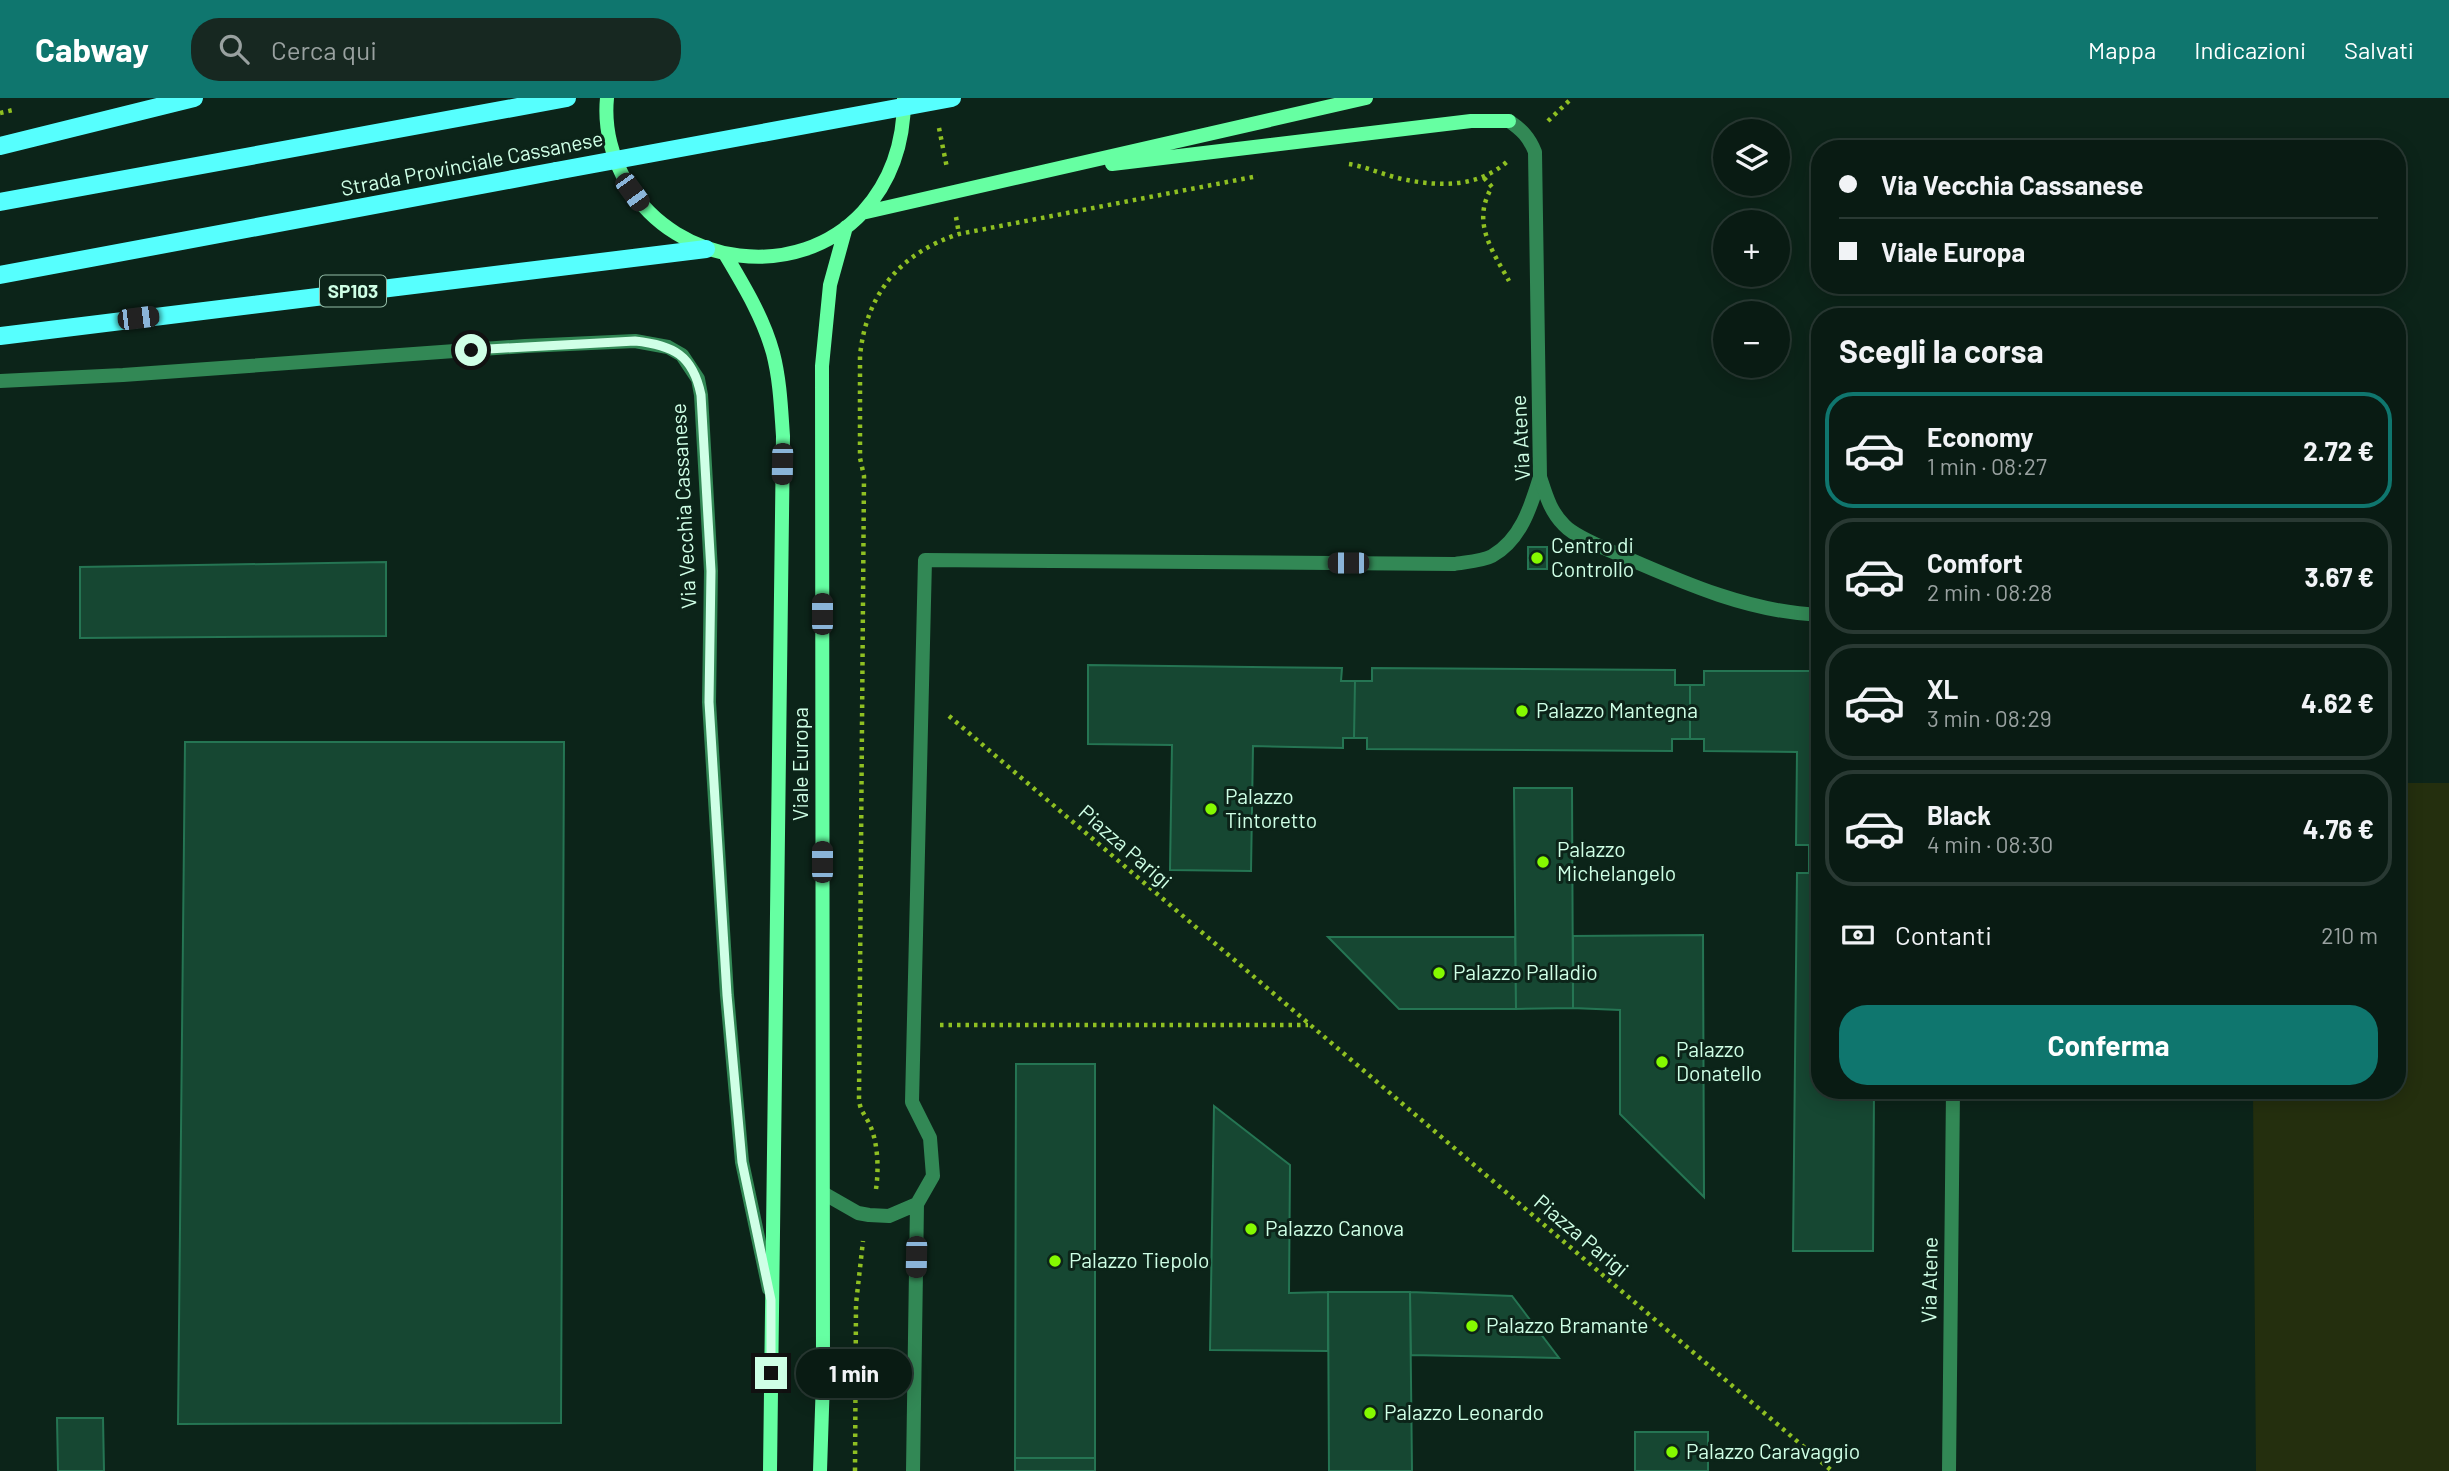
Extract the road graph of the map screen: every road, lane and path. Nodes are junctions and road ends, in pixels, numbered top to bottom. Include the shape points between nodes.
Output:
1 (194, 98) edge
2 (567, 98) edge
3 (607, 98) edge
4 (904, 98) edge
5 (952, 98) edge
6 (1366, 98) edge
7 (0, 146) edge
8 (1338, 163) dead end
9 (1037, 173) junction
10 (1264, 175) dead end
11 (0, 202) edge
12 (862, 214) junction
13 (846, 228) junction
14 (706, 249) junction
15 (725, 254) junction
16 (0, 275) edge
17 (1515, 290) dead end
18 (0, 335) edge
19 (0, 380) edge
20 (1540, 477) junction
21 (1811, 615) edge
22 (921, 693) junction
23 (914, 1025) junction
24 (1308, 1025) junction
25 (1954, 1099) edge
26 (823, 1194) junction
27 (917, 1204) junction
28 (869, 1214) junction
29 (771, 1300) junction
30 (770, 1471) edge
31 (820, 1471) edge
32 (855, 1471) edge
33 (913, 1471) edge
34 (1832, 1471) edge
35 (1949, 1471) edge

1 - 7 main road
2 - 11 main road
3 - 14 street via 612,150 632,192 665,226
4 - 12 street via 895,161
5 - 16 main road, Strada Provinciale Cassanese, bridge
6 - 9 street
8 - 17 path via 1428,182 1484,178 1492,187 1483,208 1483,229
9 - 12 street
9 - 20 street, Via Atene via 1471,121 1509,121 1530,139 1536,165
10 - 28 path via 943,239 901,266 871,307 860,356 864,476 859,1099 877,1156 877,1182
12 - 13 street
13 - 15 street via 820,243 783,255
13 - 26 street, Viale Europa via 830,285 822,366
14 - 15 street
14 - 18 main road, SP103
15 - 29 street, Viale Europa via 758,313 773,354 783,436
19 - 29 street, Via Vecchia Cassanese via 635,341 668,347 682,355 698,379 701,395 711,571 709,702 742,1162
20 - 21 street, Via Atene via 1550,506 1565,527 1600,547 1714,594 1758,608
20 - 22 street via 1529,513 1515,536 1492,557 1454,564 925,560
22 - 23 street
22 - 24 path, Piazza Parigi
23 - 24 path
23 - 27 street via 912,1102 930,1138 933,1176
24 - 34 path, Piazza Parigi
25 - 35 street, Via Atene
26 - 28 street
26 - 31 street, Viale Europa
27 - 28 street via 889,1216
27 - 33 street
28 - 32 path via 856,1304
29 - 30 street, Viale Europa

